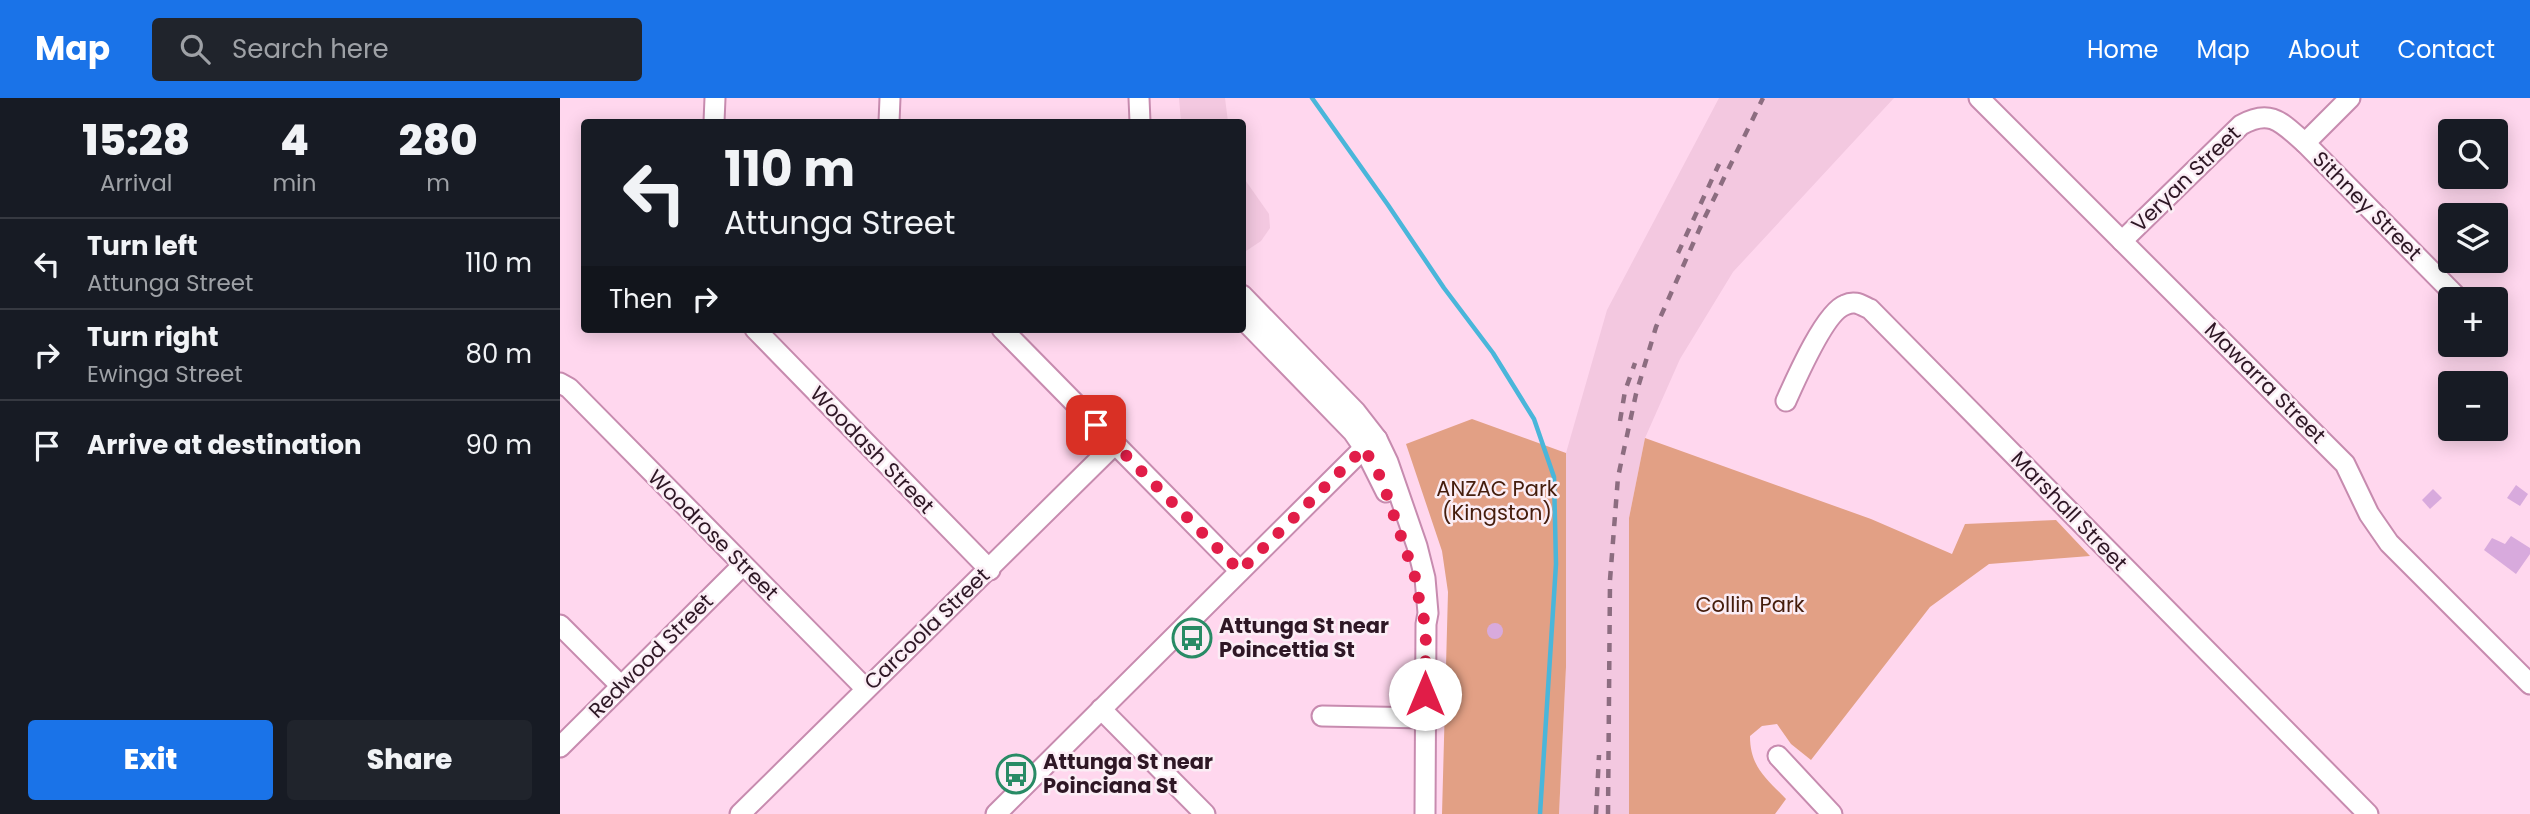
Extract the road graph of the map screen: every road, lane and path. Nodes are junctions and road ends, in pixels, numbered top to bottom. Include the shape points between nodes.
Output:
1 (715, 98) edge
2 (890, 98) edge
3 (1128, 98) edge
4 (1139, 98) edge
5 (1979, 98) edge
6 (2350, 98) edge
7 (714, 119) edge
8 (889, 119) edge
9 (1129, 119) edge
10 (1140, 119) edge
11 (2305, 142) junction
12 (2122, 241) junction
13 (2447, 287) edge
14 (1246, 299) edge
15 (1246, 322) edge
16 (759, 333) edge
17 (1006, 333) edge
18 (560, 383) edge
19 (1786, 401) dead end
20 (1115, 444) junction
21 (1371, 444) junction
22 (743, 565) junction
23 (990, 570) junction
24 (1240, 571) junction
25 (560, 625) edge
26 (2530, 684) edge
27 (621, 686) junction
28 (865, 688) junction
29 (1101, 709) junction
30 (1322, 716) dead end
31 (1425, 718) junction
32 (560, 747) edge
33 (1772, 752) dead end
34 (740, 814) edge
35 (996, 814) edge
36 (1205, 814) edge
37 (1424, 814) edge
38 (1832, 814) edge
39 (2368, 814) edge

1 - 7 street
2 - 8 street
3 - 9 street
4 - 10 street
5 - 12 street, Mawarra Street
6 - 11 street
11 - 12 street, Veryan Street via 2269,116 2254,117
11 - 13 street, Sithney Street
12 - 26 street, Mawarra Street via 2345,464 2389,543
14 - 21 street via 1356,412
15 - 21 street
16 - 23 street, Woodash Street
17 - 20 street
18 - 22 street, Woodrose Street
19 - 39 street, Marshall Street via 1833,314 1843,305 1857,302 1870,309
20 - 23 street, Carcoola Street
20 - 24 street
21 - 24 street
21 - 31 street via 1392,473 1425,579
22 - 27 street, Redwood Street
22 - 28 street, Woodrose Street
23 - 28 street, Carcoola Street
24 - 29 street
25 - 27 street
27 - 32 street, Redwood Street
28 - 34 street, Carcoola Street
29 - 35 street
29 - 36 street
30 - 31 street
31 - 37 street
33 - 38 street

